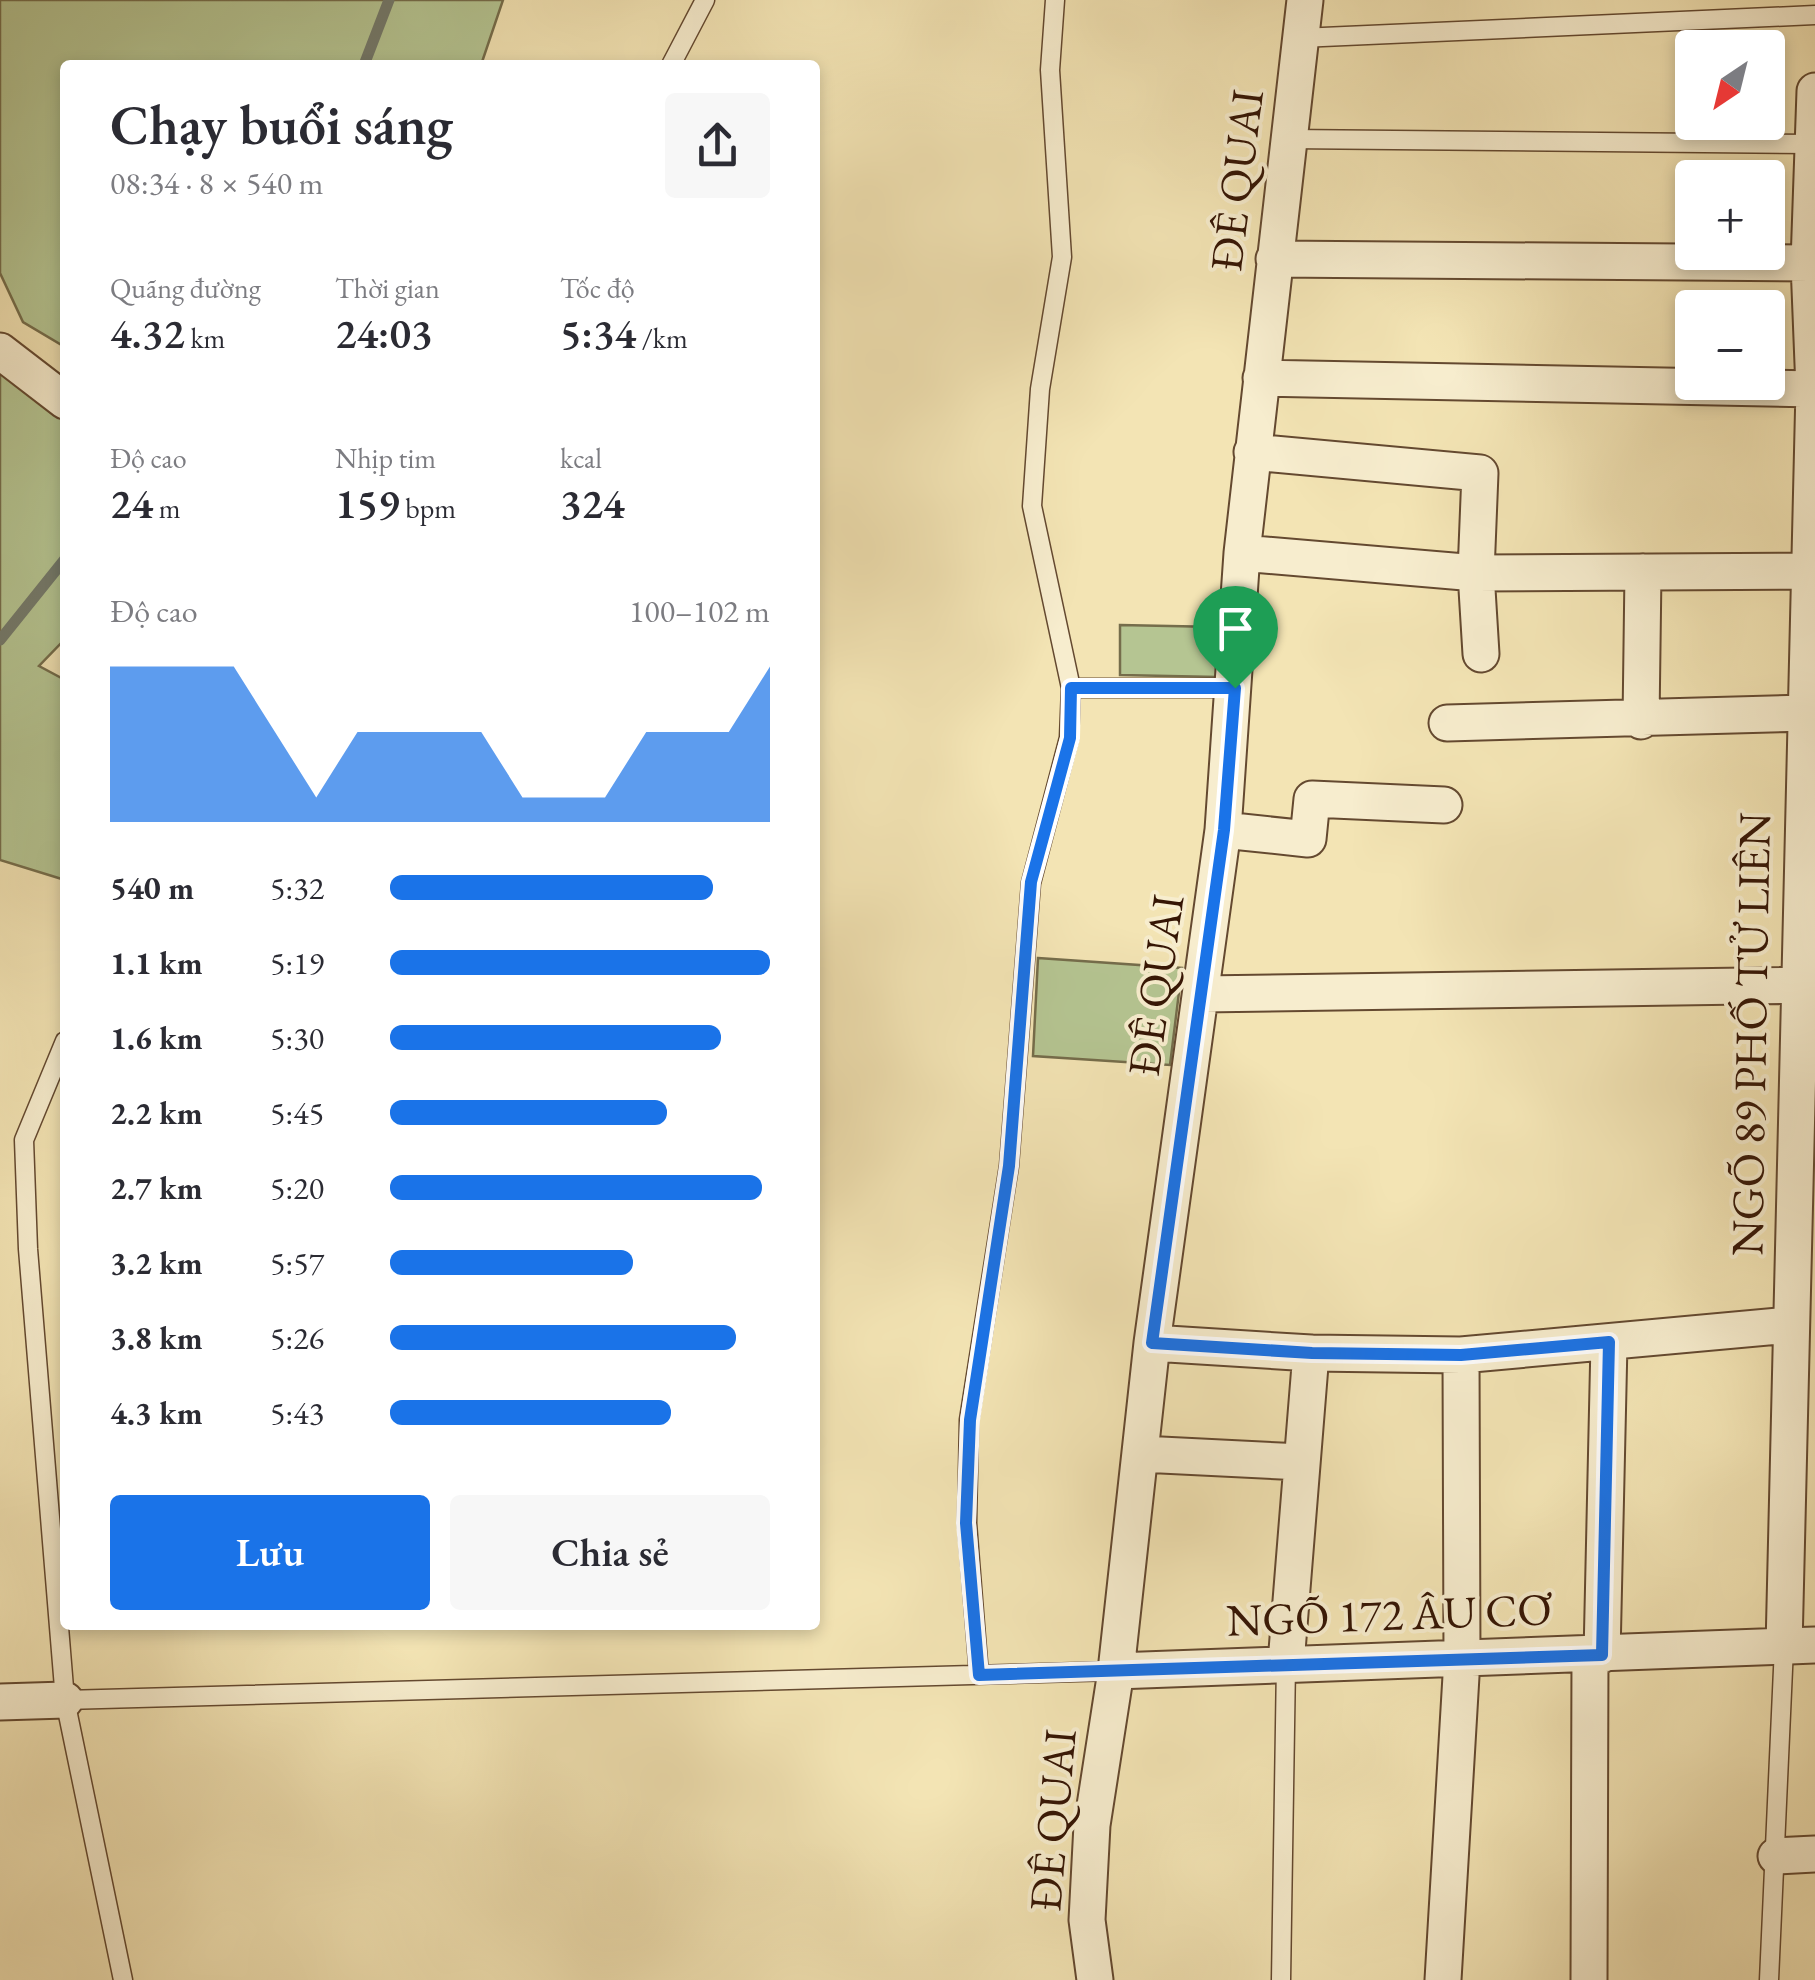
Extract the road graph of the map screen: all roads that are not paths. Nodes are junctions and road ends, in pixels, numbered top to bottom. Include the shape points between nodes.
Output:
1 (705, 0) edge
2 (1055, 0) edge
3 (1305, 0) edge
4 (1815, 14) edge
5 (1300, 38) junction
6 (673, 60) edge
7 (1815, 91) edge
8 (1288, 139) junction
9 (1813, 144) edge
10 (1274, 259) junction
11 (1808, 263) junction
12 (0, 350) edge
13 (1261, 378) junction
14 (1814, 389) edge
15 (60, 398) edge
16 (1252, 452) junction
17 (1242, 553) junction
18 (1811, 570) edge
19 (1643, 572) junction
20 (1476, 574) junction
21 (1481, 654) dead end
22 (1071, 688) junction
23 (1235, 688) junction
24 (1806, 713) junction
25 (1642, 721) junction
26 (1448, 723) dead end
27 (1444, 805) dead end
28 (1224, 830) junction
29 (1807, 985) edge
30 (1202, 994) junction
31 (60, 1052) edge
32 (1789, 1324) junction
33 (1609, 1342) junction
34 (1152, 1343) junction
35 (1312, 1353) junction
36 (1461, 1355) junction
37 (1141, 1454) junction
38 (1302, 1462) junction
39 (1800, 1646) edge
40 (1596, 1655) junction
41 (1462, 1659) junction
42 (1286, 1663) junction
43 (1116, 1671) junction
44 (979, 1675) junction
45 (64, 1700) junction
46 (0, 1702) edge
47 (1815, 1854) edge
48 (1776, 1856) junction
49 (123, 1980) edge
50 (1095, 1980) edge
51 (1280, 1980) edge
52 (1443, 1980) edge
53 (1589, 1980) edge
54 (1769, 1980) edge

1 - 6 lane
2 - 22 lane via 1050,70 1062,257 1040,389 1032,506
3 - 5 street, ĐÊ QUAI
4 - 5 lane
5 - 8 street, ĐÊ QUAI
7 - 9 street, NGÕ 89 PHỐ TỬ LIÊN
8 - 9 lane
8 - 10 street, ĐÊ QUAI
9 - 11 street, NGÕ 89 PHỐ TỬ LIÊN
10 - 11 street
10 - 13 street, ĐÊ QUAI
11 - 14 street, NGÕ 89 PHỐ TỬ LIÊN
12 - 15 street
13 - 14 street
13 - 16 street, ĐÊ QUAI
14 - 18 street, NGÕ 89 PHỐ TỬ LIÊN
16 - 17 street, ĐÊ QUAI
16 - 20 street via 1480,474
17 - 20 street
17 - 23 street, ĐÊ QUAI
18 - 19 street
18 - 24 street, NGÕ 89 PHỐ TỬ LIÊN
19 - 20 street
19 - 25 street
20 - 21 street
22 - 23 lane
22 - 44 lane via 1070,738 1031,882 1009,1166 970,1420 966,1523
23 - 28 street, ĐÊ QUAI
24 - 25 street
24 - 29 street, NGÕ 89 PHỐ TỬ LIÊN
25 - 26 street
27 - 28 street via 1312,799 1308,839
28 - 30 street, ĐÊ QUAI
29 - 30 street
29 - 32 street, NGÕ 89 PHỐ TỬ LIÊN
30 - 34 street, ĐÊ QUAI
31 - 45 lane via 24,1140
32 - 33 street
32 - 39 street, NGÕ 89 PHỐ TỬ LIÊN
33 - 36 street
33 - 40 street
34 - 35 street
34 - 37 street, ĐÊ QUAI
35 - 36 street
35 - 38 street
36 - 41 street
37 - 38 street
37 - 43 street, ĐÊ QUAI
38 - 42 street
39 - 40 street, NGÕ 172 ÂU CƠ
39 - 48 lane, NGÕ 89 PHỐ TỬ LIÊN
40 - 41 street, NGÕ 172 ÂU CƠ
40 - 53 street
41 - 42 street, NGÕ 172 ÂU CƠ
41 - 52 street
42 - 43 street, NGÕ 172 ÂU CƠ
42 - 51 lane
43 - 44 lane
43 - 50 street, ĐÊ QUAI via 1092,1824 1087,1920
44 - 45 lane
45 - 46 street
45 - 49 lane
47 - 48 street
48 - 54 lane, NGÕ 89 PHỐ TỬ LIÊN

